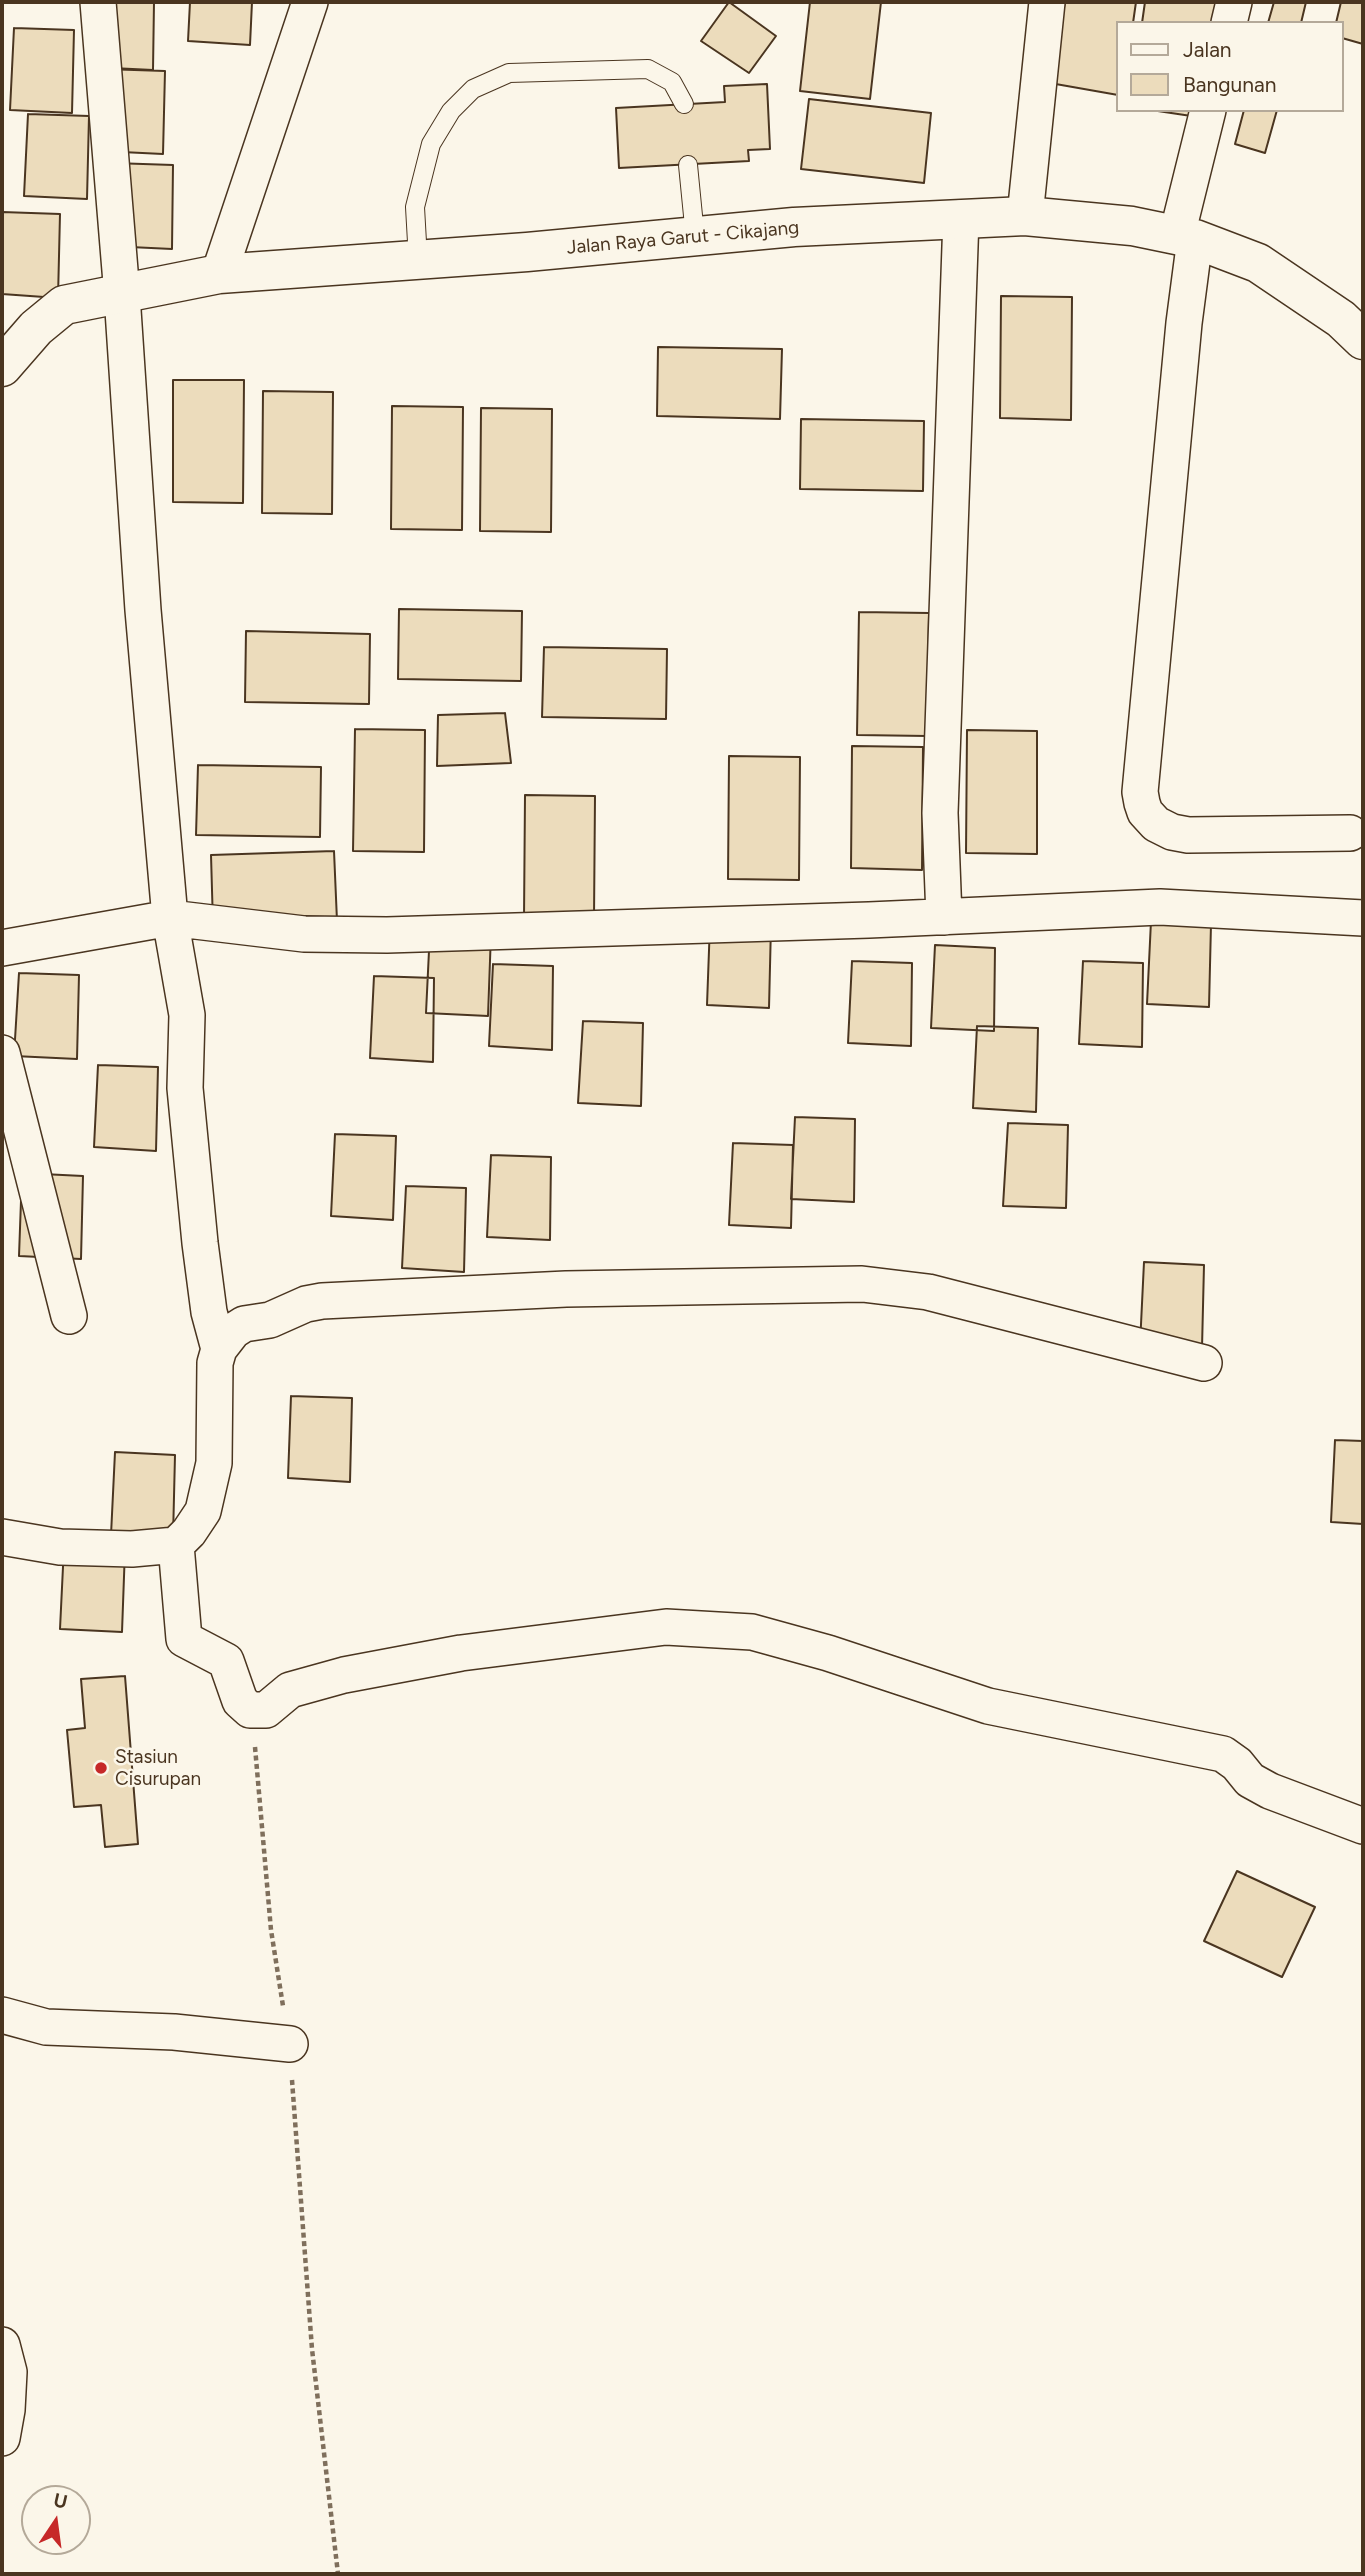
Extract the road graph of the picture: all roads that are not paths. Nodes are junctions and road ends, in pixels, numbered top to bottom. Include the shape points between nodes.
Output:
1 (98, 2) edge
2 (310, 2) edge
3 (1047, 2) edge
4 (1234, 2) edge
5 (1229, 21) edge
6 (684, 104) dead end
7 (1208, 112) edge
8 (688, 165) dead end
9 (1025, 216) junction
10 (961, 218) junction
11 (695, 236) junction
12 (1186, 237) junction
13 (418, 260) junction
14 (219, 274) junction
15 (122, 295) junction
16 (1363, 340) edge
17 (2, 367) edge
18 (1350, 833) dead end
19 (944, 917) junction
20 (170, 918) junction
21 (1363, 918) edge
22 (2, 948) edge
23 (2, 1053) edge
24 (69, 1316) dead end
25 (219, 1349) junction
26 (1204, 1363) dead end
27 (2, 1537) edge
28 (177, 1545) junction
29 (1363, 1826) edge
30 (2, 2015) edge
31 (289, 2044) road end
32 (4, 2365) edge
33 (2, 2438) edge

1 - 15 street
2 - 14 street
3 - 9 street
4 - 5 street
6 - 13 lane via 672,82 648,69 509,74 472,89 451,111 431,144 415,207
7 - 12 street
8 - 11 lane
9 - 10 main road, Jalan Raya Garut - Cikajang
9 - 12 main road, Jalan Raya Garut - Cikajang via 1132,226
10 - 11 main road, Jalan Raya Garut - Cikajang
10 - 19 street via 940,813
11 - 13 main road, Jalan Raya Garut - Cikajang
12 - 16 main road, Jalan Raya Garut - Cikajang via 1258,263 1341,319
12 - 18 street via 1180,365 1142,803 1156,824 1188,835
13 - 14 main road, Jalan Raya Garut - Cikajang
14 - 15 main road, Jalan Raya Garut - Cikajang
15 - 17 main road, Jalan Raya Garut - Cikajang via 64,305 36,328
15 - 20 street
19 - 20 street via 387,935 304,934
19 - 21 street via 1160,907
20 - 22 street
20 - 25 street via 187,1015 185,1088 200,1243
23 - 24 street
25 - 26 street via 244,1324 270,1321 322,1301 566,1289 862,1284 928,1292
25 - 28 street via 214,1463 203,1511
27 - 28 street via 60,1547
28 - 29 street via 184,1639 226,1661 240,1701 250,1710 266,1710 290,1690 344,1675 461,1654 666,1627 752,1632 988,1706 1223,1754 1250,1780 1270,1791
30 - 31 street via 46,2027 174,2032
32 - 33 street via 7,2410

